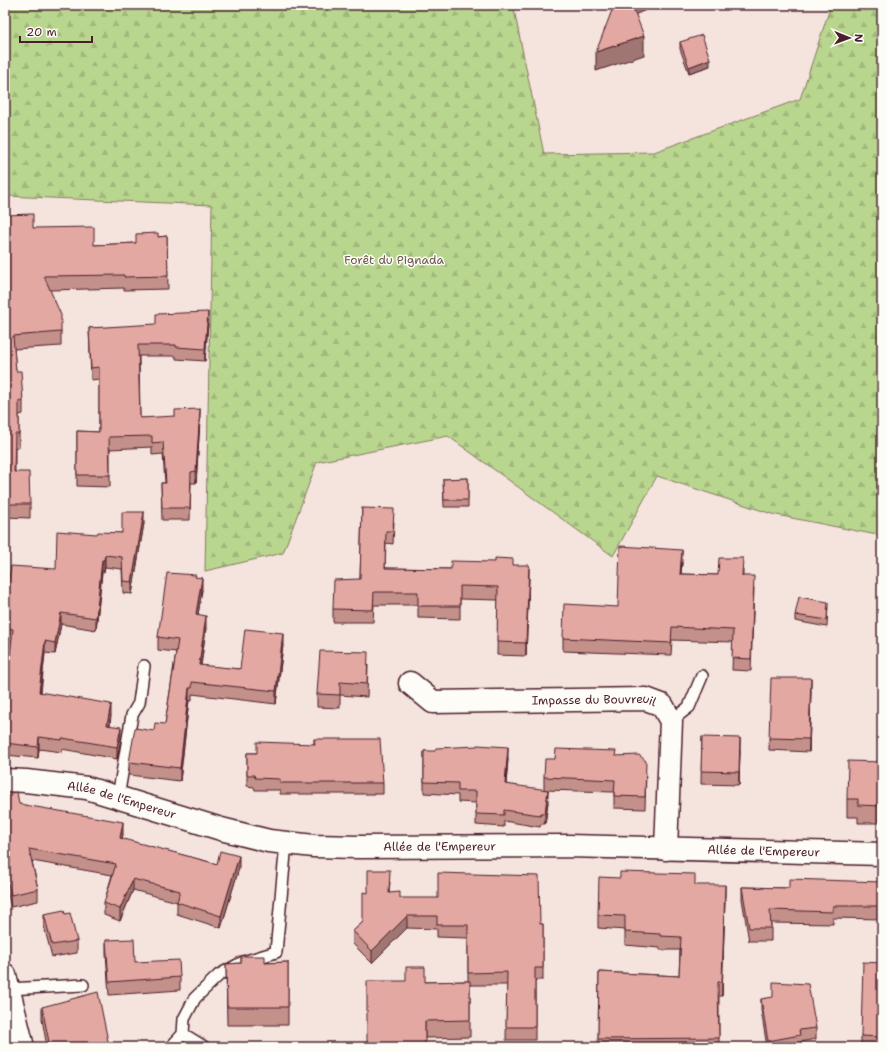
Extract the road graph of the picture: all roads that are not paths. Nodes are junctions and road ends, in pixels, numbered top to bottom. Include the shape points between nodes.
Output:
1 (144, 666) dead end
2 (702, 676) dead end
3 (410, 683) dead end
4 (671, 721) junction
5 (5, 780) edge
6 (118, 797) junction
7 (286, 843) junction
8 (666, 849) junction
9 (882, 854) edge
10 (7, 982) edge
11 (83, 985) dead end
12 (183, 1034) junction
13 (16, 1041) edge
14 (171, 1047) edge
15 (204, 1047) edge

1 - 6 lane via 139,703 132,715
2 - 4 lane via 689,708
3 - 4 street, Impasse du Bouvreuil via 433,702 646,700 662,705
4 - 8 street, Impasse du Bouvreuil
5 - 6 street, Allée de l'Empereur via 87,788
6 - 7 street, Allée de l'Empereur via 222,829
7 - 8 street, Allée de l'Empereur via 358,847 568,846
7 - 12 lane via 276,952 243,962 219,975 195,998 184,1019
8 - 9 street, Allée de l'Empereur
10 - 11 lane
10 - 13 street
12 - 14 lane
12 - 15 lane

